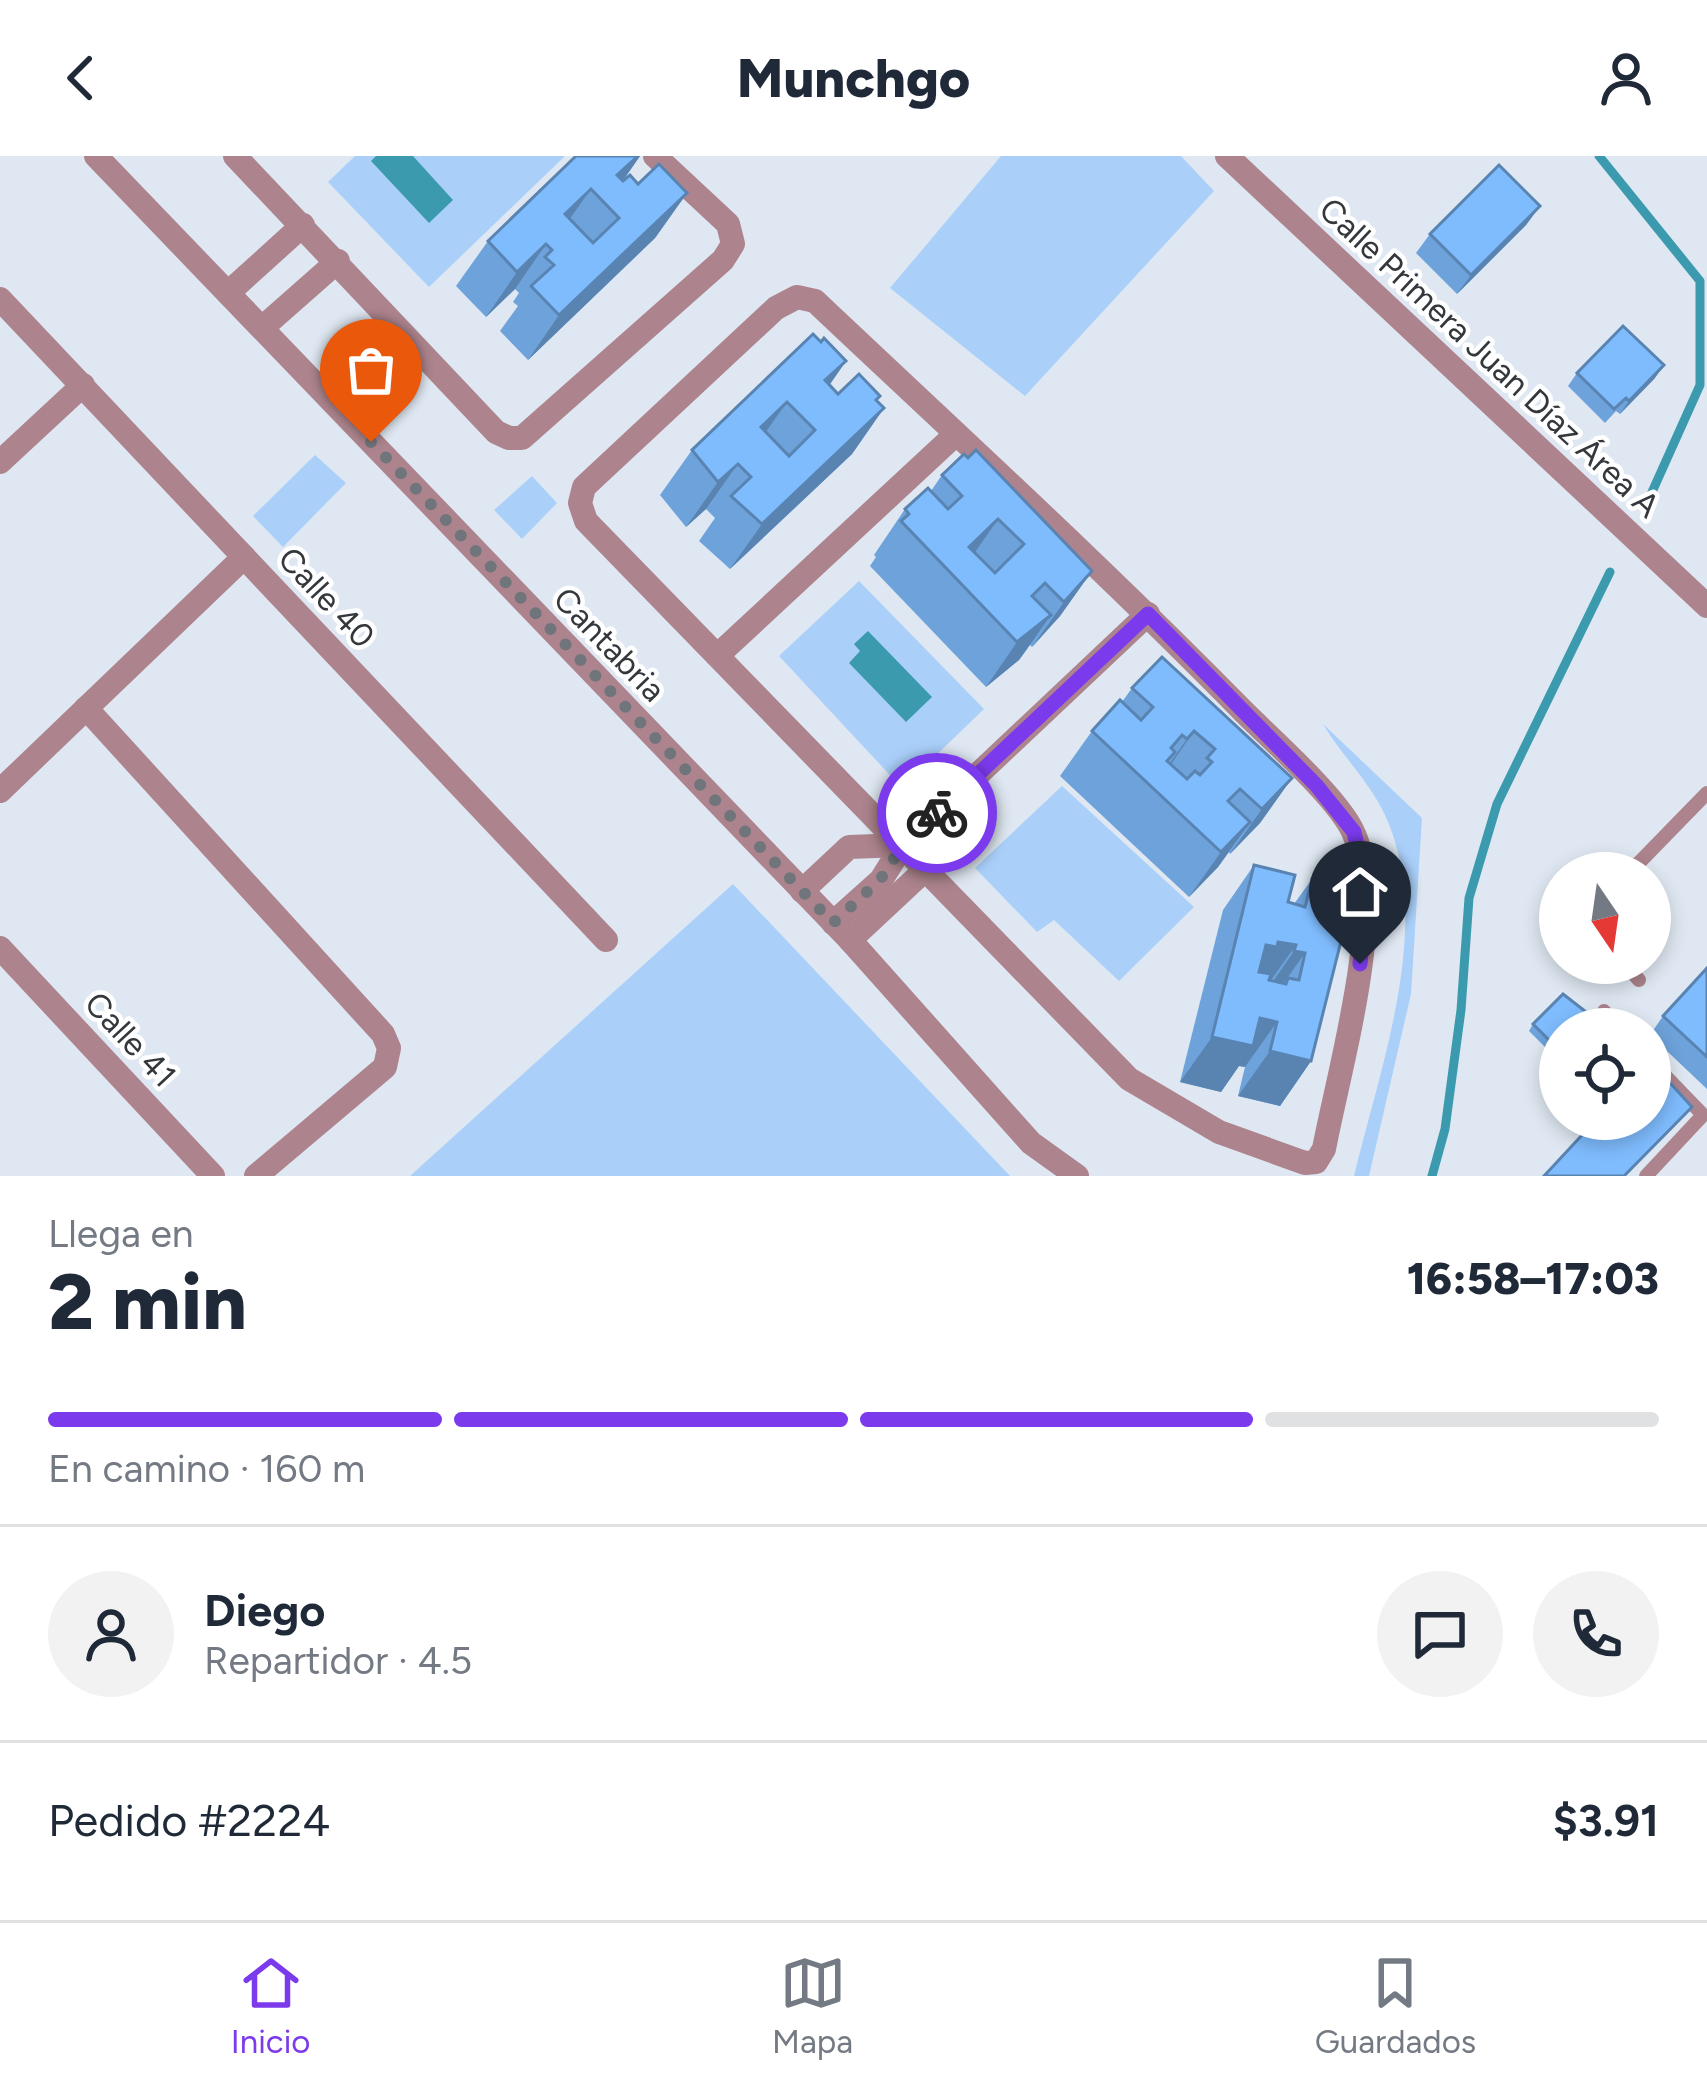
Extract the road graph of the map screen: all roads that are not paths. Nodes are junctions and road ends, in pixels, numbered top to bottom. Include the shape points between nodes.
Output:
1 (96, 156) edge
2 (236, 156) edge
3 (655, 156) edge
4 (1227, 156) edge
5 (303, 224) junction
6 (344, 267) junction
7 (228, 293) junction
8 (0, 299) edge
9 (267, 334) junction
10 (83, 386) junction
11 (956, 434) junction
12 (0, 462) edge
13 (244, 557) junction
14 (1707, 606) edge
15 (1148, 614) junction
16 (718, 656) junction
17 (86, 708) junction
18 (0, 791) edge
19 (1707, 793) edge
20 (903, 845) junction
21 (1650, 852) edge
22 (926, 869) junction
23 (802, 891) junction
24 (842, 932) junction
25 (606, 940) dead end
26 (0, 948) edge
27 (1671, 1082) edge
28 (213, 1176) edge
29 (256, 1176) edge
30 (1077, 1176) edge
31 (1646, 1176) edge

1 - 7 street, Cantabria
2 - 5 street
3 - 6 street via 728,224 733,244 522,438 496,432
4 - 14 street, Calle Primera Juan Díaz Área A
5 - 6 street
5 - 7 street
6 - 9 street
7 - 9 street, Cantabria
8 - 10 street, Calle 40
9 - 23 street, Cantabria
10 - 12 street
10 - 13 street, Calle 40
11 - 15 street
11 - 16 street
11 - 16 street via 814,301 797,298 776,308 584,487 586,521
13 - 17 street
13 - 25 street, Calle 40
15 - 20 street
15 - 22 street via 1354,832 1367,889 1360,964 1316,1162 1220,1132 1129,1078
16 - 20 street
17 - 18 street
17 - 29 street via 389,1048 385,1067
19 - 21 lane
20 - 22 street
20 - 23 street via 849,848
20 - 24 street
22 - 24 street
23 - 24 street, Cantabria
24 - 30 street, Cantabria via 1031,1143
26 - 28 street, Calle 41
27 - 31 lane via 1703,1115

